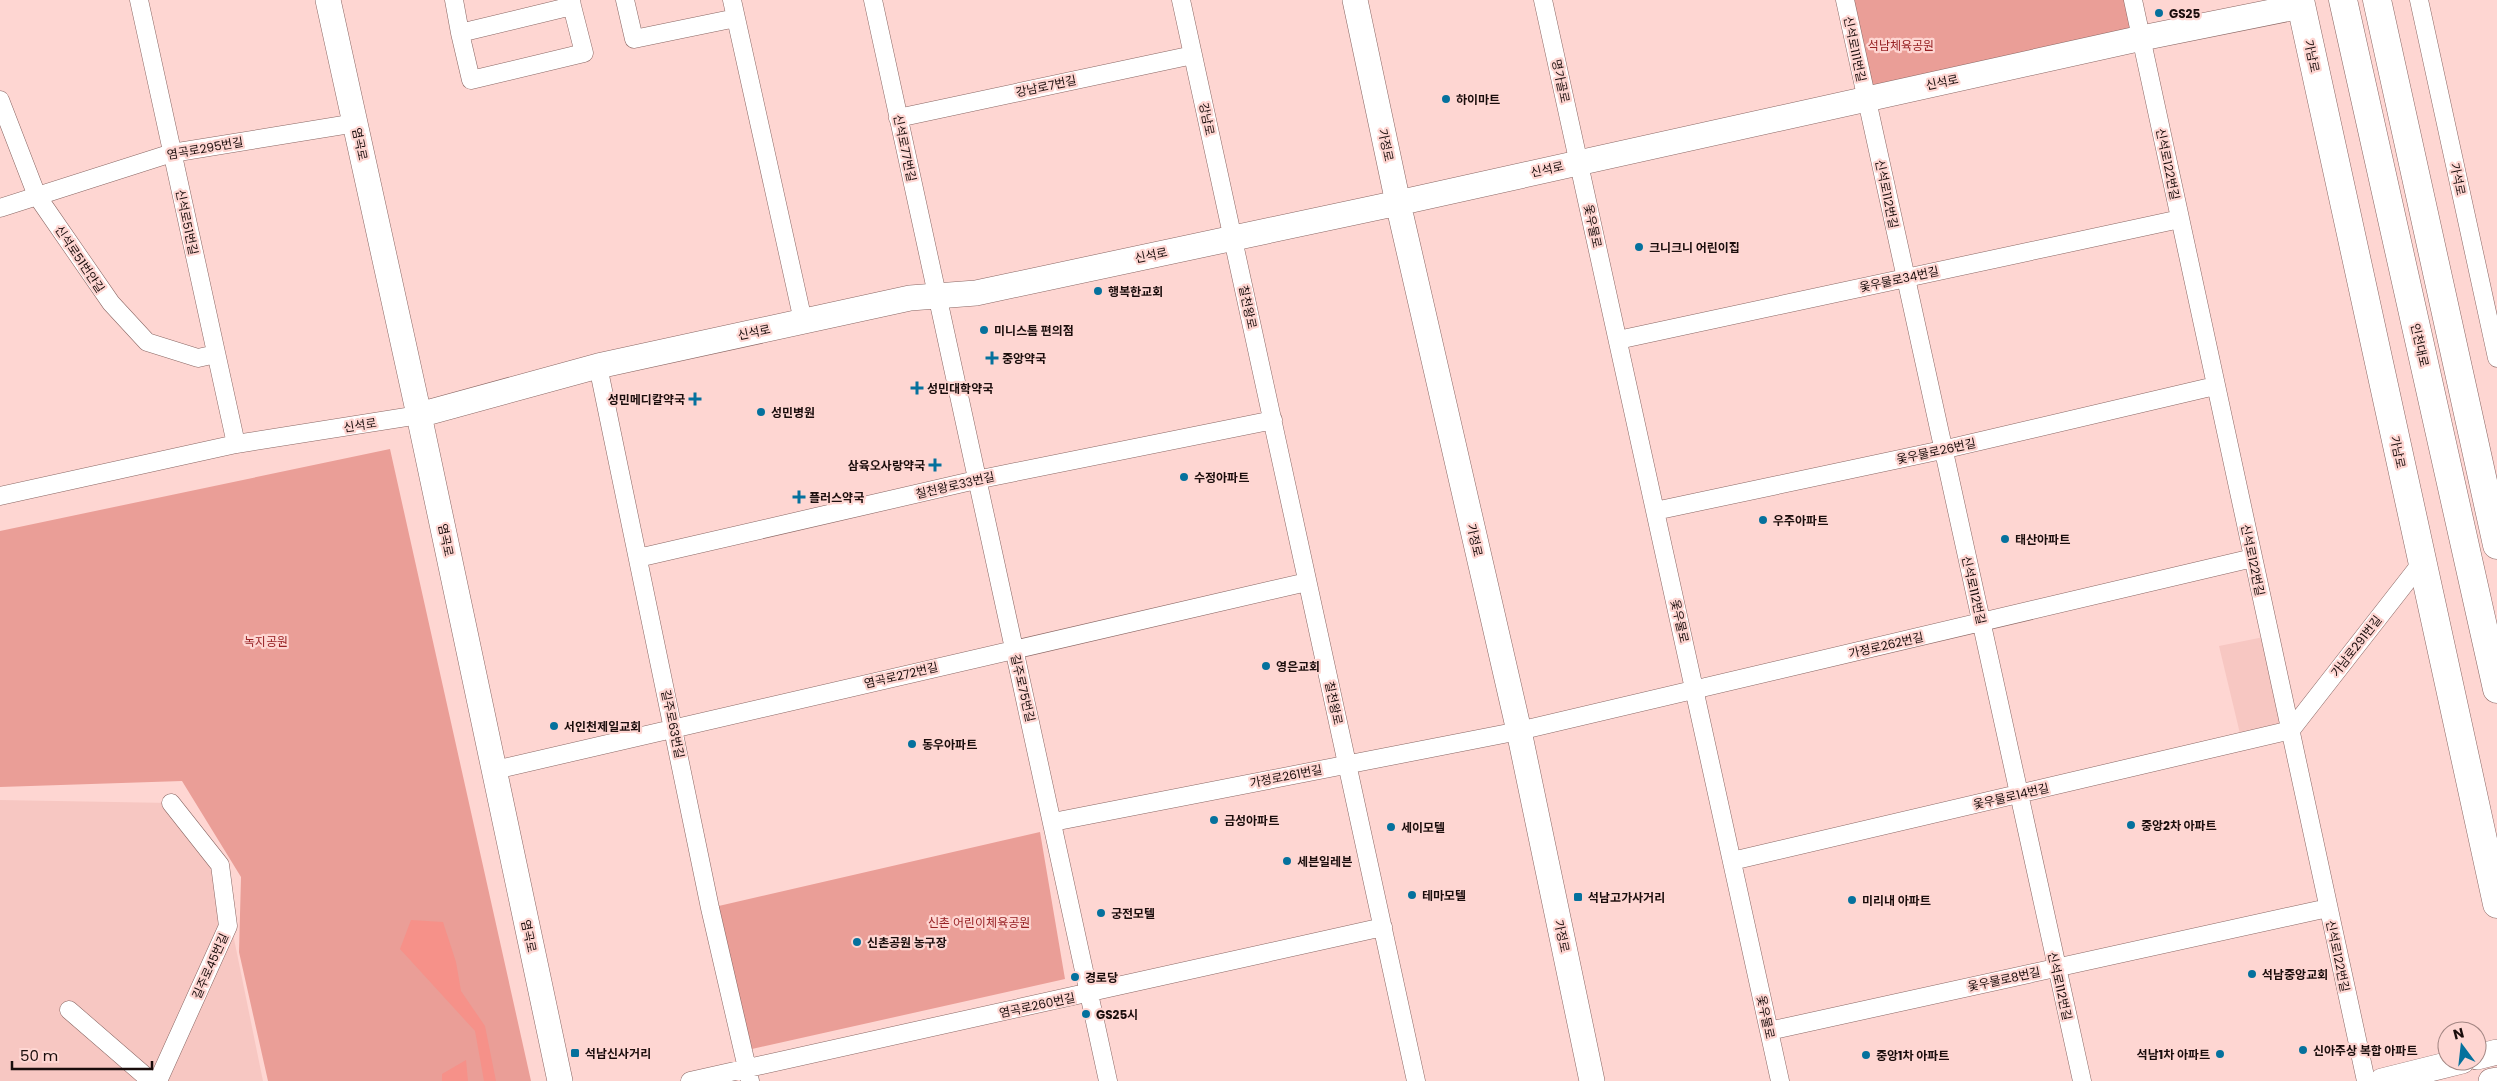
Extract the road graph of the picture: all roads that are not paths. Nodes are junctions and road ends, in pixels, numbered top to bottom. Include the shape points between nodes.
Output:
1 (139, 0) edge
2 (328, 0) edge
3 (454, 0) edge
4 (625, 0) edge
5 (732, 0) edge
6 (873, 0) edge
7 (1181, 0) edge
8 (1355, 0) edge
9 (1544, 0) edge
10 (1845, 0) edge
11 (2133, 0) edge
12 (2343, 0) edge
13 (2377, 0) edge
14 (2419, 0) edge
15 (571, 3) edge
16 (2301, 3) edge
17 (736, 18) junction
18 (460, 33) junction
19 (2142, 38) junction
20 (1193, 55) junction
21 (1866, 99) junction
22 (0, 100) edge
23 (898, 118) junction
24 (356, 123) junction
25 (172, 153) junction
26 (1579, 162) junction
27 (37, 196) junction
28 (1398, 203) junction
29 (0, 208) edge
30 (2180, 219) junction
31 (1233, 237) junction
32 (1905, 278) junction
33 (937, 295) junction
34 (803, 321) junction
35 (1618, 340) junction
36 (216, 354) junction
37 (2497, 358) edge
38 (598, 366) junction
39 (2215, 386) junction
40 (419, 415) junction
41 (1273, 420) junction
42 (236, 444) junction
43 (1942, 450) junction
44 (976, 480) junction
45 (0, 496) edge
46 (1655, 511) junction
47 (2497, 545) edge
48 (638, 558) junction
49 (2253, 558) junction
50 (2422, 562) junction
51 (1308, 582) junction
52 (1982, 623) junction
53 (1014, 648) junction
54 (2497, 689) edge
55 (1696, 690) junction
56 (674, 728) junction
57 (2291, 730) junction
58 (1519, 731) junction
59 (1348, 764) junction
60 (494, 770) junction
61 (2018, 794) junction
62 (171, 803) dead end
63 (1053, 822) junction
64 (1732, 861) junction
65 (2497, 904) edge
66 (2328, 908) junction
67 (1383, 927) junction
68 (2056, 968) junction
69 (1089, 994) junction
70 (69, 1010) dead end
71 (1769, 1031) junction
72 (2437, 1067) edge
73 (749, 1074) edge
74 (2497, 1080) edge
75 (151, 1081) edge
76 (158, 1081) edge
77 (560, 1081) edge
78 (690, 1081) edge
79 (1108, 1081) edge
80 (1416, 1081) edge
81 (1592, 1081) edge
82 (1780, 1081) edge
83 (2082, 1081) edge
84 (2366, 1081) edge
85 (2382, 1081) edge
86 (2491, 1081) edge

1 - 25 street, 신석로51번길
2 - 24 street, 염곡로
3 - 18 street
4 - 17 street via 634,39
5 - 17 street
6 - 23 street, 신석로77번길
7 - 20 street, 강남로
8 - 28 street, 가정로
9 - 26 street, 명가골로
10 - 21 street, 신석로111번길
11 - 19 street, 신석로122번길
12 - 54 main road, 인천대로
13 - 47 main road
14 - 37 street, 가석로
15 - 18 street
15 - 18 street via 584,53 471,80
16 - 19 street, 신석로
16 - 50 main road, 가남로
17 - 34 street
19 - 21 street, 신석로
19 - 30 street, 신석로122번길
20 - 23 street, 강남로7번길
20 - 31 street, 강남로
21 - 26 street, 신석로
21 - 32 street, 신석로112번길
22 - 27 street, 신석로51번안길
23 - 33 street, 신석로77번길
24 - 25 street, 염곡로295번길
24 - 40 street, 염곡로
25 - 27 street, 염곡로295번길
25 - 36 street, 신석로51번길
26 - 28 street, 신석로
26 - 35 street, 옻우물로
27 - 29 street, 염곡로295번길
27 - 36 street, 신석로51번안길 via 111,303 147,342 198,358
28 - 31 street, 신석로
28 - 58 street, 가정로
30 - 32 street, 옻우물로34번길
30 - 39 street, 신석로122번길
31 - 33 street, 신석로 via 976,294
31 - 41 street, 칠천왕로
32 - 35 street, 옻우물로34번길
32 - 43 street, 신석로112번길
33 - 34 street, 신석로
33 - 44 street, 길주로75번길
34 - 38 street, 신석로
35 - 46 street, 옻우물로
36 - 42 street, 신석로51번길
38 - 40 street, 신석로
38 - 48 street, 길주로63번길
39 - 43 street, 옻우물로26번길
39 - 49 street, 신석로122번길
40 - 42 street, 신석로
40 - 60 street, 염곡로
41 - 44 street, 칠천왕로33번길
41 - 51 street, 칠천왕로
42 - 45 street, 신석로
43 - 46 street, 옻우물로26번길
43 - 52 street, 신석로112번길
44 - 48 street, 칠천왕로33번길
44 - 53 street, 길주로75번길
46 - 55 street, 옻우물로
48 - 56 street, 길주로63번길
49 - 52 street, 가정로262번길
49 - 57 street, 신석로122번길
50 - 57 street, 가남로291번길
50 - 65 main road, 가남로
51 - 53 street, 염곡로272번길
51 - 59 street, 칠천왕로
52 - 55 street, 가정로262번길
52 - 61 street, 신석로112번길
53 - 56 street, 염곡로272번길
53 - 63 street, 길주로75번길
55 - 58 street, 가정로262번길
55 - 64 street, 옻우물로
56 - 60 street, 염곡로272번길
56 - 73 street, 길주로63번길 via 710,908
57 - 61 street, 옻우물로14번길
57 - 66 street, 신석로122번길
58 - 59 street, 가정로261번길
58 - 81 street, 가정로
59 - 63 street, 가정로261번길
59 - 67 street, 칠천왕로
60 - 77 street, 염곡로
61 - 64 street, 옻우물로14번길
61 - 68 street, 신석로112번길
62 - 76 street, 길주로45번길 via 220,864 228,926
63 - 69 street, 길주로75번길
64 - 71 street, 옻우물로
66 - 68 street, 옻우물로8번길
66 - 84 street, 신석로122번길
67 - 69 street, 염곡로260번길
67 - 80 street, 칠천왕로
68 - 71 street, 옻우물로8번길
68 - 83 street, 신석로112번길
69 - 73 street, 염곡로260번길
69 - 79 street, 길주로75번길
70 - 75 street
71 - 82 street, 옻우물로
72 - 85 street
73 - 78 street, 염곡로260번길
74 - 86 street

